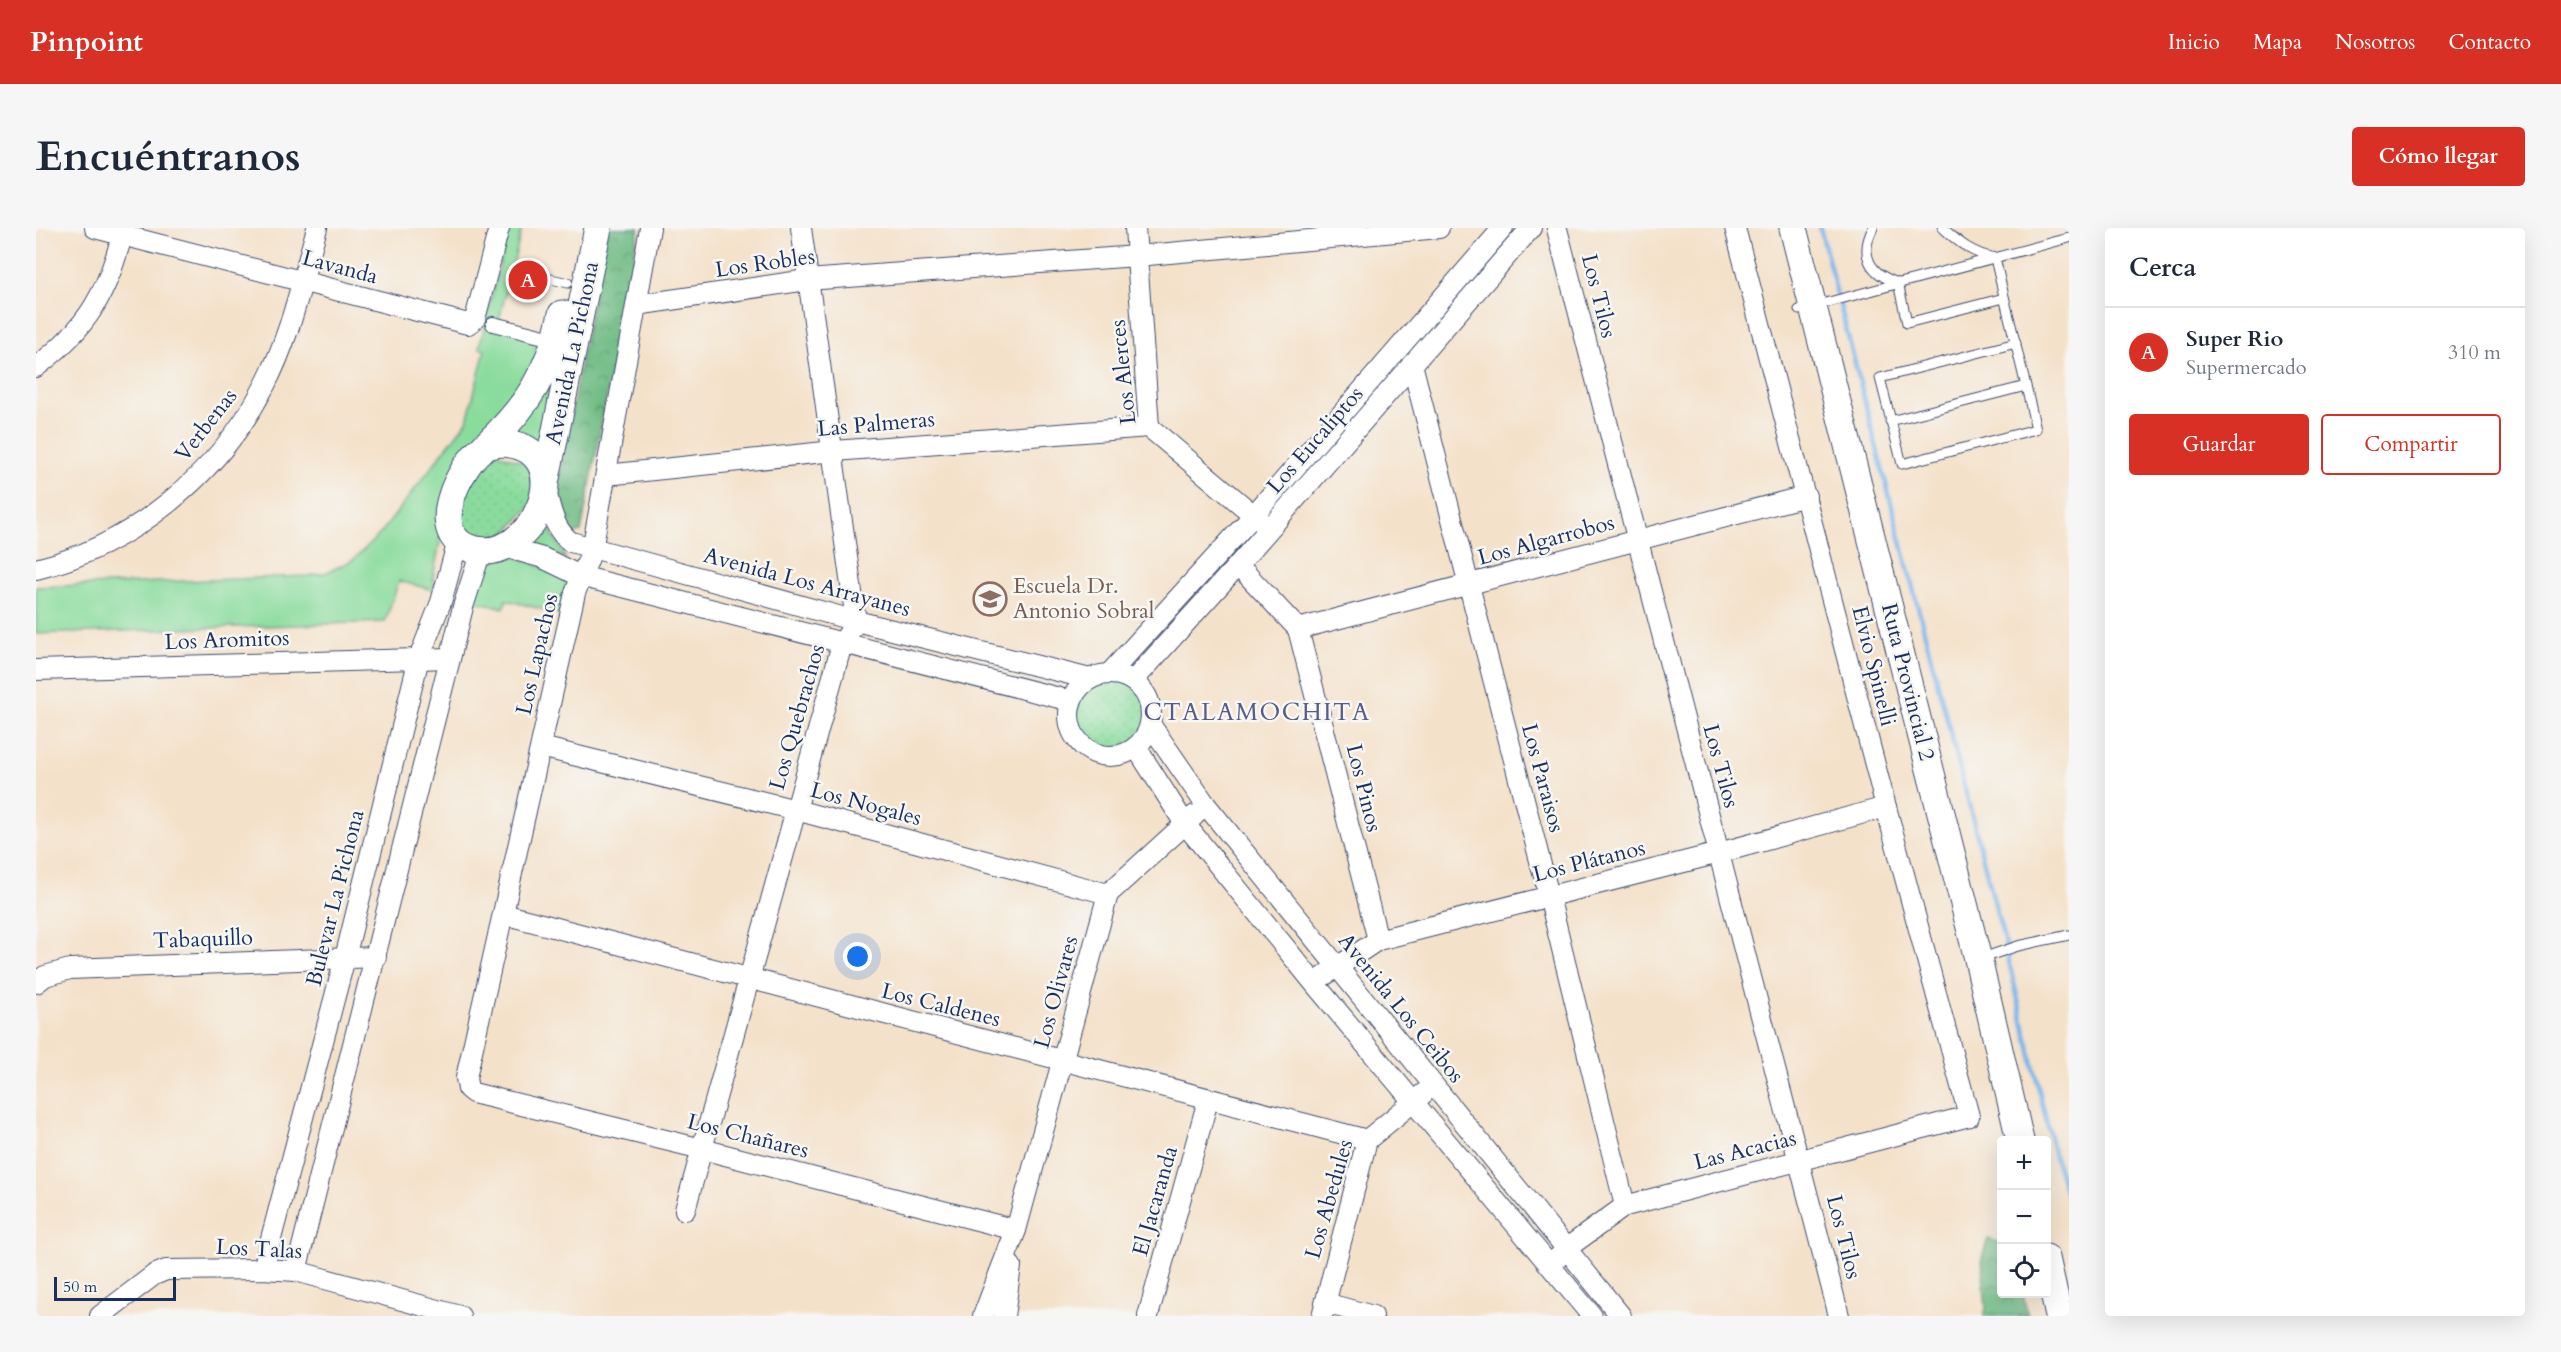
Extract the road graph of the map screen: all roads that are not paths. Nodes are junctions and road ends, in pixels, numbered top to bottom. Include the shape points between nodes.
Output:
1 (95, 228) edge
2 (317, 228) edge
3 (499, 228) edge
4 (579, 228) edge
5 (598, 228) edge
6 (650, 228) edge
7 (801, 228) edge
8 (1134, 228) edge
9 (1439, 228) edge
10 (1497, 228) edge
11 (1558, 228) edge
12 (1735, 228) edge
13 (1777, 228) edge
14 (1793, 228) edge
15 (1873, 228) edge
16 (1943, 228) edge
17 (1531, 229) edge
18 (123, 231) edge
19 (2069, 238) edge
20 (1137, 256) junction
21 (1995, 258) junction
22 (807, 280) junction
23 (302, 283) junction
24 (1898, 283) junction
25 (2004, 298) junction
26 (636, 305) junction
27 (1806, 308) junction
28 (493, 324) dead end
29 (544, 334) junction
30 (2016, 343) junction
31 (1412, 364) junction
32 (36, 367) edge
33 (2026, 386) junction
34 (1890, 421) junction
35 (1149, 427) junction
36 (485, 446) junction
37 (834, 451) junction
38 (606, 475) junction
39 (546, 484) junction
40 (1806, 496) junction
41 (1253, 516) junction
42 (1269, 529) junction
43 (1638, 541) junction
44 (481, 546) junction
45 (592, 550) junction
46 (1238, 565) junction
47 (36, 569) edge
48 (580, 576) junction
49 (1468, 585) junction
50 (856, 621) junction
51 (1298, 629) junction
52 (842, 644) junction
53 (419, 658) junction
54 (450, 658) junction
55 (36, 670) edge
56 (1100, 676) junction
57 (1133, 681) junction
58 (1071, 701) junction
59 (1150, 724) junction
60 (541, 747) junction
61 (1136, 747) junction
62 (1206, 805) junction
63 (1886, 807) junction
64 (796, 810) junction
65 (1185, 824) junction
66 (1719, 853) junction
67 (1108, 894) junction
68 (1549, 896) junction
69 (503, 914) junction
70 (2069, 934) edge
71 (1378, 940) junction
72 (376, 957) junction
73 (345, 958) junction
74 (1978, 959) junction
75 (1336, 966) junction
76 (749, 980) junction
77 (36, 983) edge
78 (1314, 983) junction
79 (1063, 1061) junction
80 (1433, 1085) junction
81 (468, 1089) joint
82 (1208, 1100) junction
83 (1414, 1102) junction
84 (1969, 1116) joint
85 (2019, 1136) edge
86 (1367, 1140) junction
87 (702, 1149) junction
88 (1800, 1161) junction
89 (1625, 1206) junction
90 (685, 1210) dead end
91 (1016, 1230) junction
92 (1567, 1248) junction
93 (1551, 1265) junction
94 (263, 1269) junction
95 (296, 1271) junction
96 (2051, 1287) edge
97 (2054, 1305) edge
98 (1323, 1310) edge
99 (419, 1311) edge
100 (100, 1316) edge
101 (460, 1316) edge
102 (983, 1316) edge
103 (1004, 1316) edge
104 (1148, 1316) edge
105 (1373, 1316) edge
106 (1592, 1316) edge
107 (1621, 1316) edge
108 (1839, 1316) edge

1 - 18 street, Lavanda
2 - 23 street, Verbenas
3 - 23 street, Lavanda via 475,319 468,324
4 - 29 main road, Avenida La Pichona
5 - 39 main road, Avenida La Pichona
6 - 26 street, Los Lapachos
7 - 22 street
8 - 20 street, Los Alerces
9 - 20 street, Los Robles
10 - 17 street
10 - 41 street, Los Eucaliptos
11 - 43 street, Los Tilos
12 - 40 street, Elvio Spinelli
13 - 27 main road
14 - 27 main road, Ruta Provincial 2
15 - 24 lane via 1867,246 1872,269 1880,277
16 - 21 lane via 1969,249
17 - 31 street, Los Eucaliptos
18 - 23 street, Lavanda
18 - 32 street via 95,307 70,339
19 - 21 lane
20 - 22 street, Los Robles
20 - 35 street, Los Alerces
21 - 24 lane
21 - 25 lane
22 - 26 street, Los Robles
22 - 37 street
23 - 47 street, Verbenas via 264,387 232,436 195,479 152,514 105,543
24 - 25 lane via 1907,323
24 - 27 lane
25 - 30 lane
26 - 38 street, Los Lapachos
27 - 74 main road, Ruta Provincial 2 via 1876,559
28 - 29 street
29 - 36 main road, Avenida La Pichona via 543,374 526,402
30 - 33 lane
30 - 34 lane via 1880,378
31 - 42 street, Los Eucaliptos
31 - 49 street, Los Paraisos
33 - 34 lane
33 - 34 lane via 2036,429 1902,464
35 - 37 street, Las Palmeras
35 - 41 street, Los Alerces
36 - 39 main road via 500,443 523,447 540,464
36 - 44 main road via 462,472 451,498 449,523
37 - 38 street, Las Palmeras
37 - 50 street
38 - 45 street, Los Lapachos
39 - 44 main road via 538,514 516,539
39 - 45 street, Avenida Los Arrayanes via 551,511 563,536
40 - 43 street, Los Algarrobos
40 - 63 street, Elvio Spinelli
41 - 42 street, Los Alerces
41 - 56 street, Los Eucaliptos
42 - 46 street, Los Eucaliptos
43 - 49 street, Los Algarrobos
43 - 66 street, Los Tilos
44 - 48 street via 543,558
44 - 53 street, Bulevar La Pichona via 441,602
44 - 54 street
45 - 48 street, Los Lapachos
45 - 50 street, Avenida Los Arrayanes
46 - 51 street, Los Pinos
46 - 57 street, Los Eucaliptos
48 - 52 street
48 - 60 street, Los Lapachos
49 - 51 street, Los Algarrobos
49 - 68 street, Los Paraisos
50 - 52 street, Los Quebrachos
50 - 56 street, Avenida Los Arrayanes
51 - 71 street, Los Pinos
52 - 58 street
52 - 64 street, Los Quebrachos
53 - 54 street, Los Aromitos
53 - 55 street, Los Aromitos
53 - 73 street, Bulevar La Pichona
54 - 72 street
56 - 57 street via 1122,675
56 - 58 street via 1082,684
57 - 59 street via 1148,700
58 - 61 street via 1074,736 1091,752 1114,756
59 - 61 street
59 - 62 street, Avenida Los Ceibos
60 - 64 street, Los Nogales
60 - 69 street, Los Lapachos
61 - 65 street
62 - 65 street
62 - 75 street, Avenida Los Ceibos
63 - 66 street, Los Plátanos
63 - 84 street, Elvio Spinelli
64 - 67 street, Los Nogales
64 - 76 street, Los Quebrachos
65 - 67 street
65 - 78 street
66 - 68 street, Los Plátanos
66 - 88 street, Los Tilos
67 - 79 street, Los Olivares
68 - 71 street, Los Plátanos
68 - 89 street, Los Paraisos
69 - 76 street, Los Caldenes
69 - 81 street, Los Lapachos via 466,1078
70 - 74 lane
71 - 75 street, Los Plátanos
72 - 73 street, Tabaquillo
72 - 95 street
73 - 77 street, Tabaquillo via 70,969 45,976
73 - 94 street, Bulevar La Pichona
74 - 85 main road, Ruta Provincial 2
75 - 78 street, Los Plátanos
75 - 80 street, Avenida Los Ceibos
76 - 79 street, Los Caldenes
76 - 87 street, Los Quebrachos
78 - 83 street
79 - 82 street, Los Caldenes
79 - 91 street, Los Olivares
80 - 83 street, Los Abedules
80 - 92 street, Avenida Los Ceibos
81 - 87 street, Los Chañares
82 - 86 street, Los Caldenes
82 - 104 street, El Jacaranda
83 - 86 street, Los Abedules
83 - 93 street
84 - 88 street, Las Acacias
86 - 98 street, Los Abedules
87 - 90 street, Los Quebrachos
87 - 91 street, Los Chañares
88 - 89 street, Las Acacias
88 - 108 street, Los Tilos
89 - 92 street, Las Acacias
91 - 102 street
91 - 103 street
92 - 93 street, Las Acacias
92 - 107 street, Avenida Los Ceibos
93 - 106 street
94 - 95 street, Los Talas
94 - 100 street, Los Talas via 166,1270
95 - 99 street, Los Talas
96 - 97 main road
98 - 105 street
99 - 101 street, Los Talas

